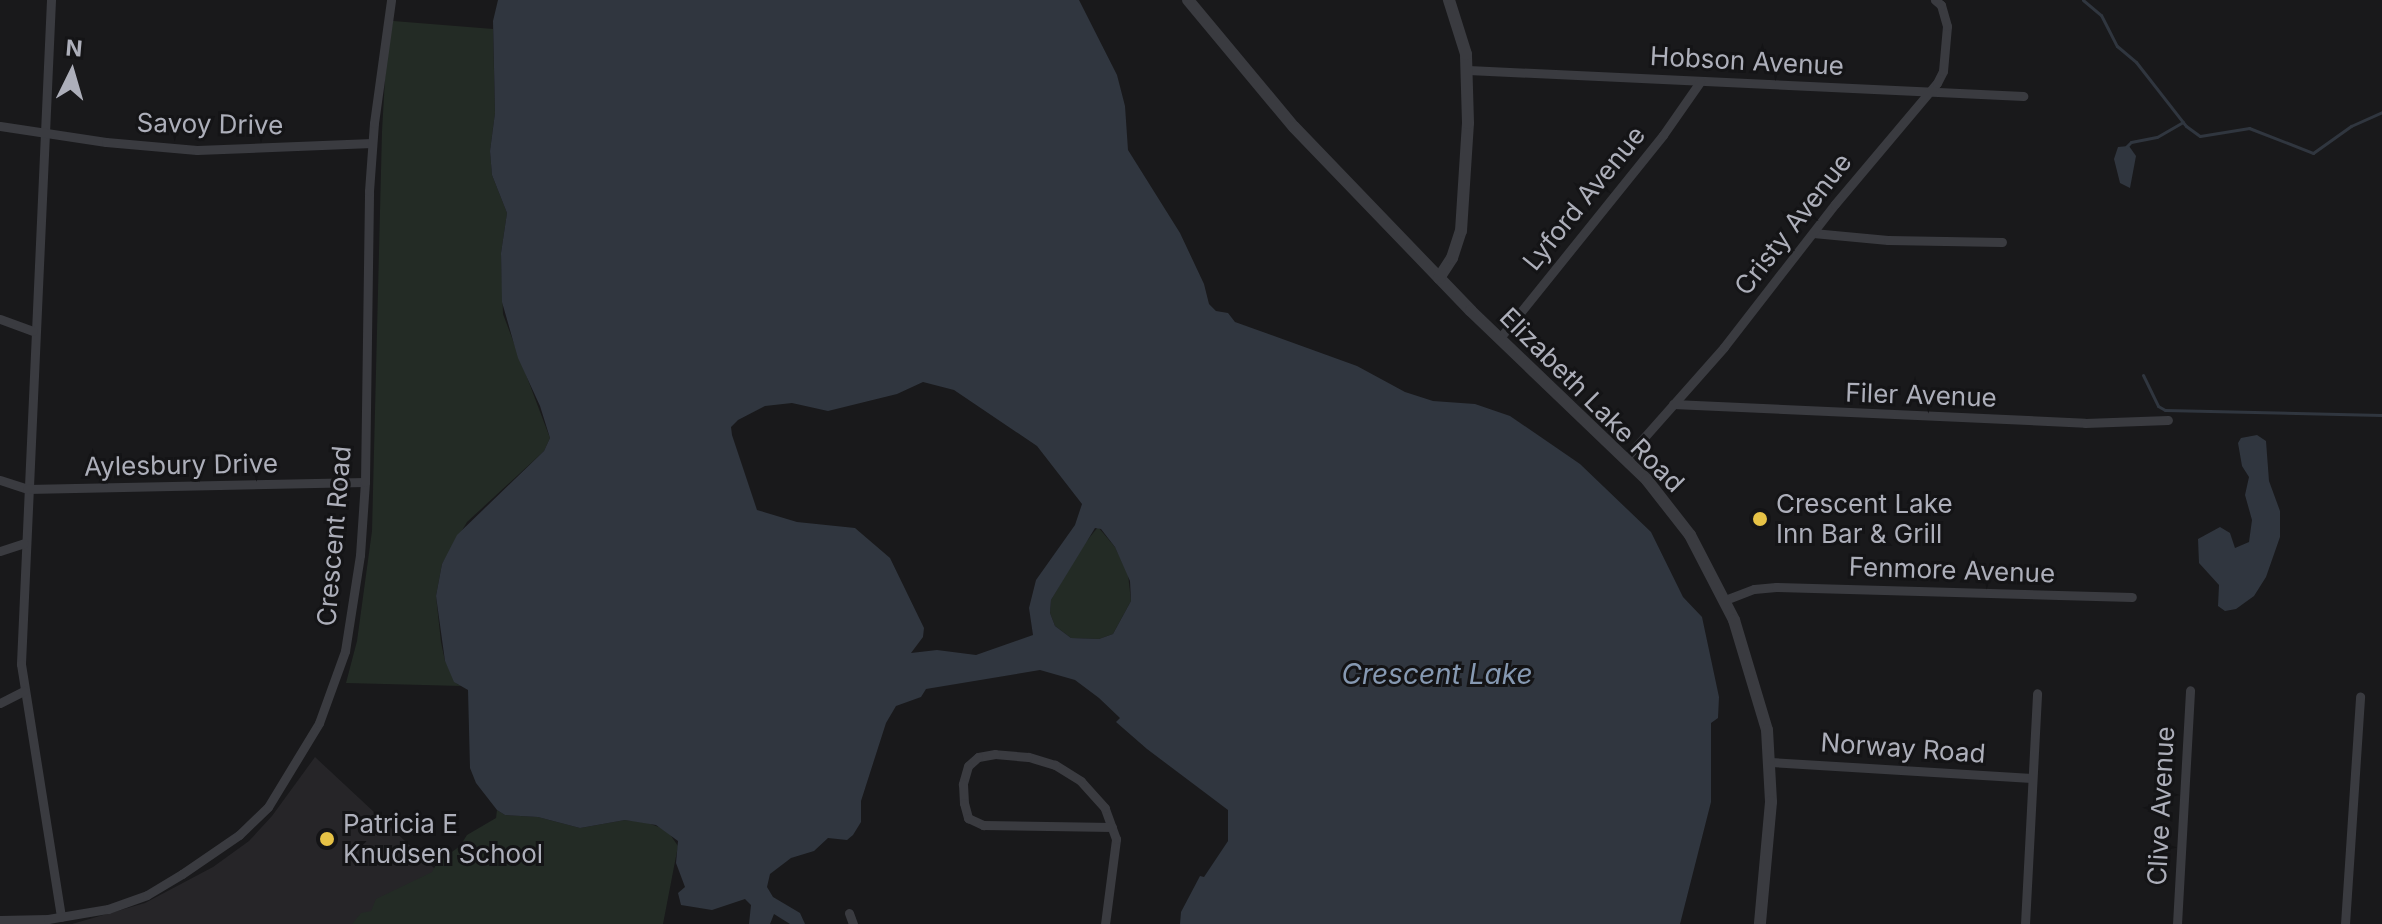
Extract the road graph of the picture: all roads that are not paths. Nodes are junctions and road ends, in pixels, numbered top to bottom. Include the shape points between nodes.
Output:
1 (51, 0) edge
2 (391, 0) edge
3 (1188, 0) edge
4 (1449, 0) edge
5 (1935, 0) edge
6 (1468, 70) junction
7 (1700, 82) junction
8 (1928, 92) junction
9 (2023, 96) dead end
10 (0, 126) edge
11 (43, 134) junction
12 (372, 143) junction
13 (1813, 233) junction
14 (2002, 242) dead end
15 (1439, 278) junction
16 (0, 319) edge
17 (33, 331) junction
18 (1499, 339) junction
19 (1673, 404) junction
20 (2168, 420) dead end
21 (1625, 459) junction
22 (0, 480) edge
23 (365, 482) junction
24 (27, 489) junction
25 (24, 543) junction
26 (0, 551) edge
27 (2132, 597) dead end
28 (1725, 600) junction
29 (2190, 690) dead end
30 (24, 691) junction
31 (2037, 693) dead end
32 (2360, 696) dead end
33 (0, 703) edge
34 (1771, 762) junction
35 (2032, 778) junction
36 (1112, 827) junction
37 (849, 913) dead end
38 (61, 917) junction
39 (0, 920) edge
40 (853, 924) edge
41 (1105, 924) edge
42 (1760, 924) edge
43 (2025, 924) edge
44 (2177, 924) edge
45 (2345, 924) edge

1 - 11 street
2 - 12 street, Crescent Road
3 - 15 street, Elizabeth Lake Road via 1273,104
4 - 6 street
5 - 8 street, Cristy Avenue via 1947,26 1947,46 1943,71
6 - 7 street, Hobson Avenue
6 - 15 street via 1463,217 1455,252
7 - 8 street, Hobson Avenue
7 - 18 street, Lyford Avenue
8 - 9 street, Hobson Avenue
8 - 13 street, Cristy Avenue
10 - 11 street, Savoy Drive
11 - 12 street, Savoy Drive via 210,150
11 - 17 street
12 - 23 street, Crescent Road
13 - 14 street
13 - 19 street, Cristy Avenue
15 - 18 street, Elizabeth Lake Road
16 - 17 street
17 - 24 street
18 - 21 street, Elizabeth Lake Road
19 - 20 street, Filer Avenue via 2070,423
19 - 21 street, Cristy Avenue
21 - 28 street, Elizabeth Lake Road via 1681,522
22 - 24 street, Aylesbury Drive
23 - 24 street, Aylesbury Drive
23 - 38 street, Crescent Road via 345,651 319,723 268,807 239,835 147,895
24 - 25 street
25 - 26 street
25 - 30 street
27 - 28 street, Fenmore Avenue via 1776,587
28 - 34 street, Elizabeth Lake Road via 1756,684
29 - 44 street, Clive Avenue
30 - 33 street
30 - 38 street
31 - 35 street
32 - 45 street
34 - 35 street, Norway Road
34 - 42 street, Elizabeth Lake Road
35 - 43 street
36 - 36 street via 983,825 968,818 968,766 978,757 995,754 1055,765 1081,781 1105,808
36 - 41 street via 1115,866
37 - 40 street
38 - 39 street, Crescent Road

